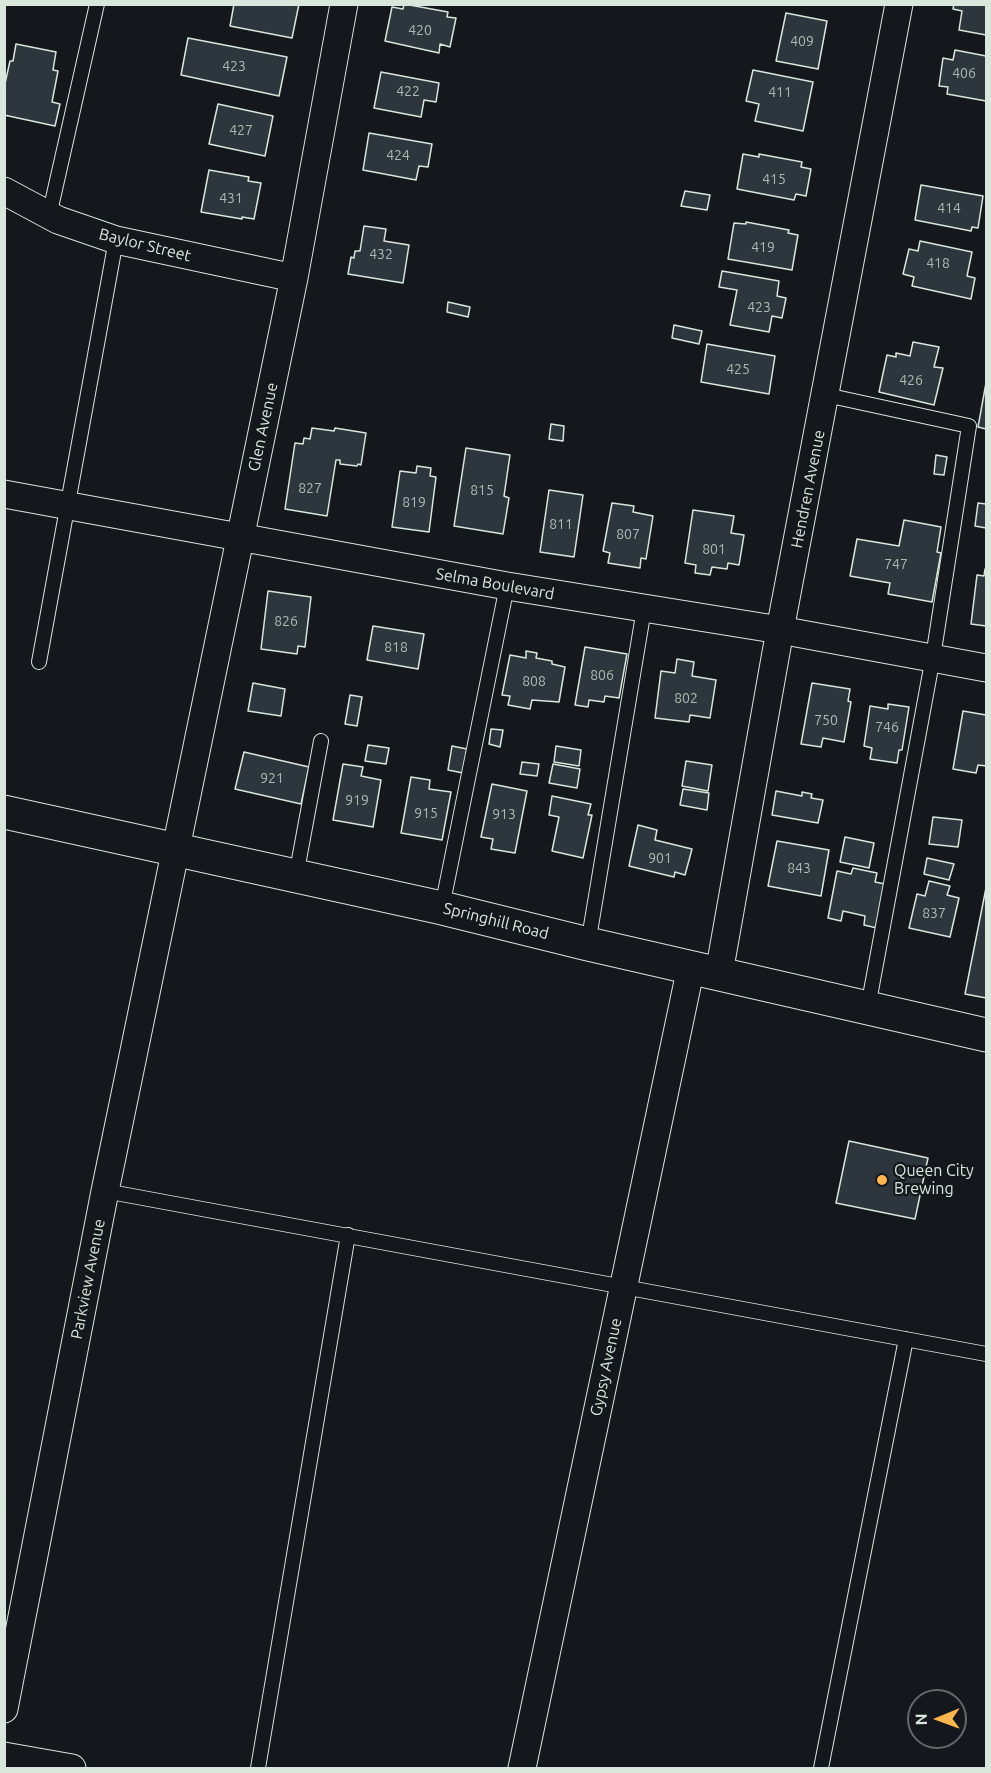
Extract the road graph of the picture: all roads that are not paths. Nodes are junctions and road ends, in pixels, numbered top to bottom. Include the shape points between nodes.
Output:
1 (97, 4) edge
2 (344, 4) edge
3 (899, 4) edge
4 (4, 190) edge
5 (49, 216) junction
6 (116, 240) junction
7 (294, 278) junction
8 (826, 395) junction
9 (4, 494) edge
10 (69, 506) junction
11 (240, 538) junction
12 (507, 586) junction
13 (644, 609) junction
14 (780, 630) junction
15 (933, 657) junction
16 (39, 662) dead end
17 (987, 668) edge
18 (321, 741) dead end
19 (4, 812) edge
20 (177, 849) junction
21 (296, 876) junction
22 (442, 908) junction
23 (588, 944) junction
24 (705, 970) junction
25 (868, 1007) junction
26 (987, 1035) edge
27 (105, 1191) junction
28 (348, 1235) junction
29 (622, 1286) junction
30 (906, 1339) junction
31 (987, 1354) edge
32 (4, 1709) edge
33 (4, 1756) edge
34 (72, 1768) edge
35 (258, 1768) edge
36 (522, 1768) edge
37 (821, 1768) edge

1 - 5 lane
2 - 7 street, Glen Avenue
3 - 8 street, Hendren Avenue
4 - 5 street, Baylor Street
5 - 6 street, Baylor Street
6 - 7 street, Baylor Street
6 - 10 lane
7 - 11 street, Glen Avenue
8 - 14 street, Hendren Avenue
8 - 15 lane via 969,426
9 - 10 street, Selma Boulevard
10 - 11 street, Selma Boulevard
10 - 16 lane
11 - 12 street, Selma Boulevard
11 - 20 street, Glen Avenue
12 - 13 street, Selma Boulevard
12 - 22 lane
13 - 14 street, Selma Boulevard
13 - 23 lane
14 - 15 street, Selma Boulevard
14 - 24 street, Hendren Avenue
15 - 17 street, Selma Boulevard
15 - 25 lane
18 - 21 lane
19 - 20 street, Springhill Road
20 - 21 street, Springhill Road
20 - 27 street, Parkview Avenue
21 - 22 street, Springhill Road
22 - 23 street, Springhill Road
23 - 24 street, Springhill Road
24 - 25 street, Springhill Road
24 - 29 street, Gypsy Avenue
25 - 26 street, Springhill Road
27 - 28 lane
27 - 32 street, Parkview Avenue
28 - 29 lane
28 - 35 lane
29 - 30 lane
29 - 36 street, Gypsy Avenue
30 - 31 lane
30 - 37 lane
33 - 34 street

